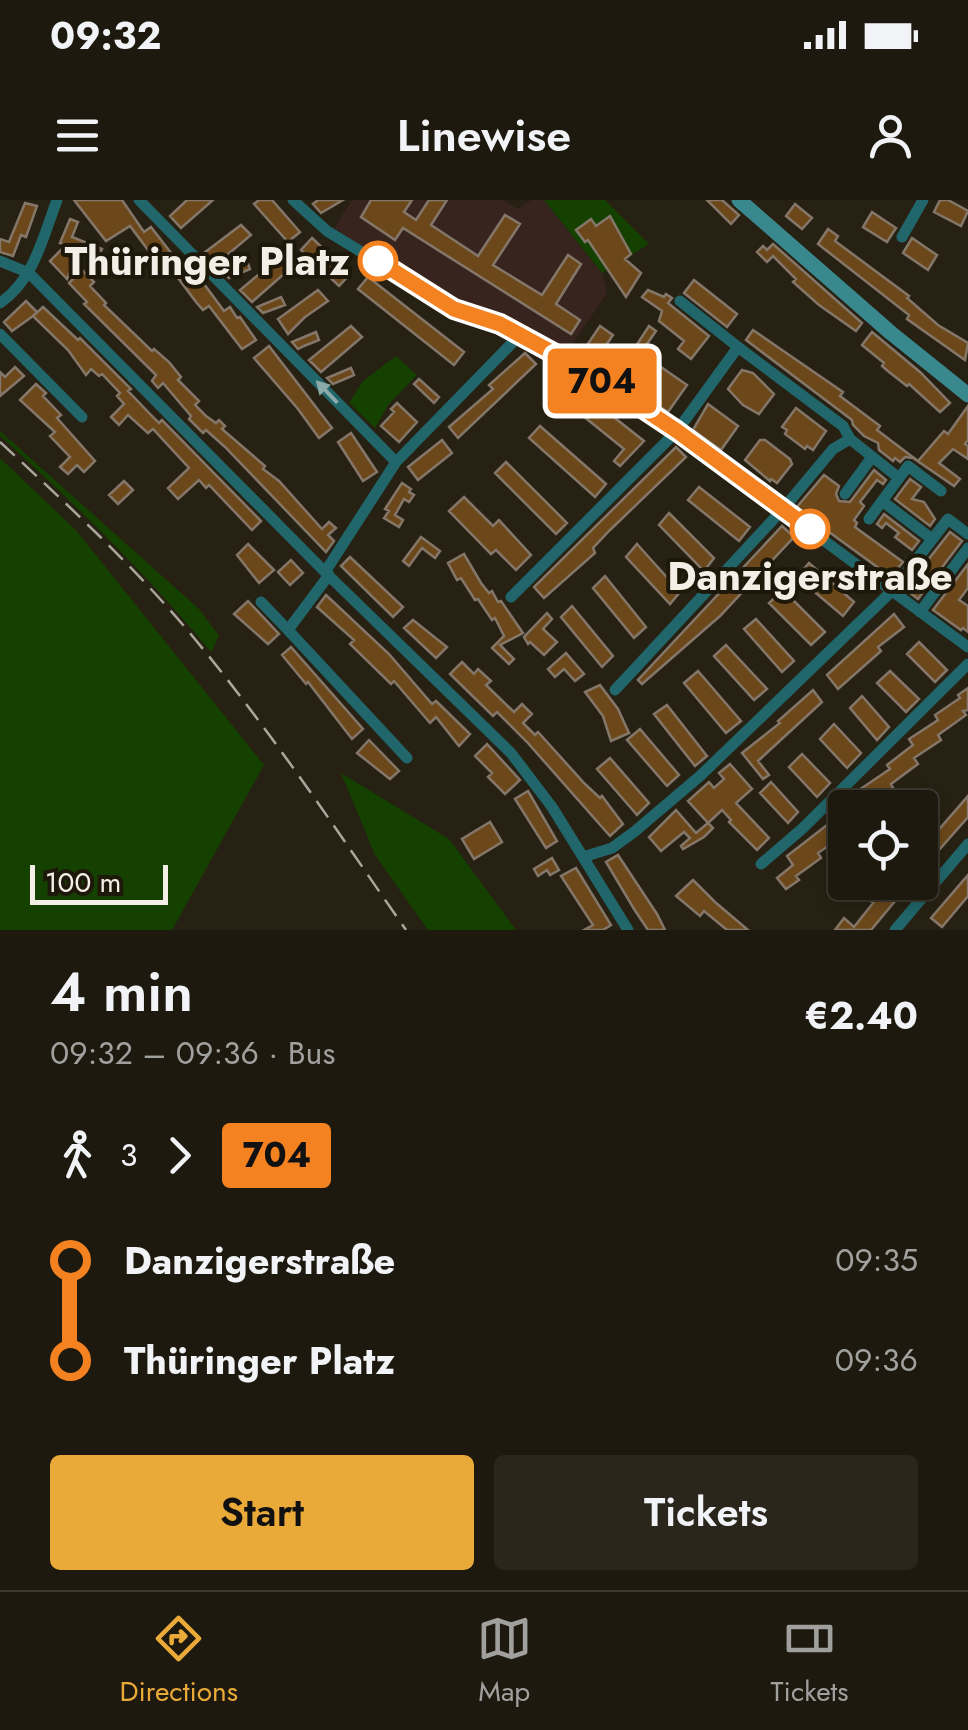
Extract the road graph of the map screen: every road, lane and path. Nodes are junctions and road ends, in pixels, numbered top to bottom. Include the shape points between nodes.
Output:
1 (57, 200) edge
2 (139, 200) edge
3 (293, 200) edge
4 (740, 200) edge
5 (923, 200) edge
6 (902, 237) dead end
7 (0, 261) edge
8 (29, 273) junction
9 (680, 301) dead end
10 (0, 303) edge
11 (0, 334) edge
12 (519, 336) junction
13 (738, 347) junction
14 (968, 395) edge
15 (82, 417) dead end
16 (677, 431) junction
17 (850, 440) junction
18 (872, 458) junction
19 (396, 462) junction
20 (899, 478) junction
21 (942, 492) dead end
22 (845, 494) dead end
23 (882, 501) junction
24 (783, 509) junction
25 (869, 519) dead end
26 (968, 534) edge
27 (932, 539) junction
28 (968, 548) edge
29 (327, 574) junction
30 (892, 591) junction
31 (512, 597) dead end
32 (260, 602) dead end
33 (920, 612) junction
34 (288, 630) junction
35 (968, 647) edge
36 (968, 664) edge
37 (614, 690) dead end
38 (406, 758) dead end
39 (968, 844) edge
40 (584, 857) junction
41 (761, 864) dead end
42 (628, 930) edge
43 (895, 930) edge

1 - 8 street
19 -> 2 street
3 - 12 street via 327,231 454,309
4 - 14 main road
5 - 6 street
7 - 8 street
8 - 10 street
8 - 29 street
9 - 13 street
11 - 15 street
12 - 16 street
12 - 19 street
13 - 16 street
13 - 17 street via 842,426
16 - 24 street
16 - 31 street
17 - 18 street
17 - 24 street via 833,449
18 - 20 street
18 - 22 street
19 - 29 street
20 - 21 street via 908,466
20 - 23 street
23 - 25 street
23 - 27 street
24 - 30 street
24 - 37 street
26 - 27 street via 948,519
27 - 30 street
28 - 33 street
29 - 34 street
29 - 40 street via 511,752
30 - 33 street
30 - 40 street via 700,776 612,848
32 - 34 street
33 - 35 street
34 - 38 street
36 - 41 street
39 - 43 street
40 - 42 street

